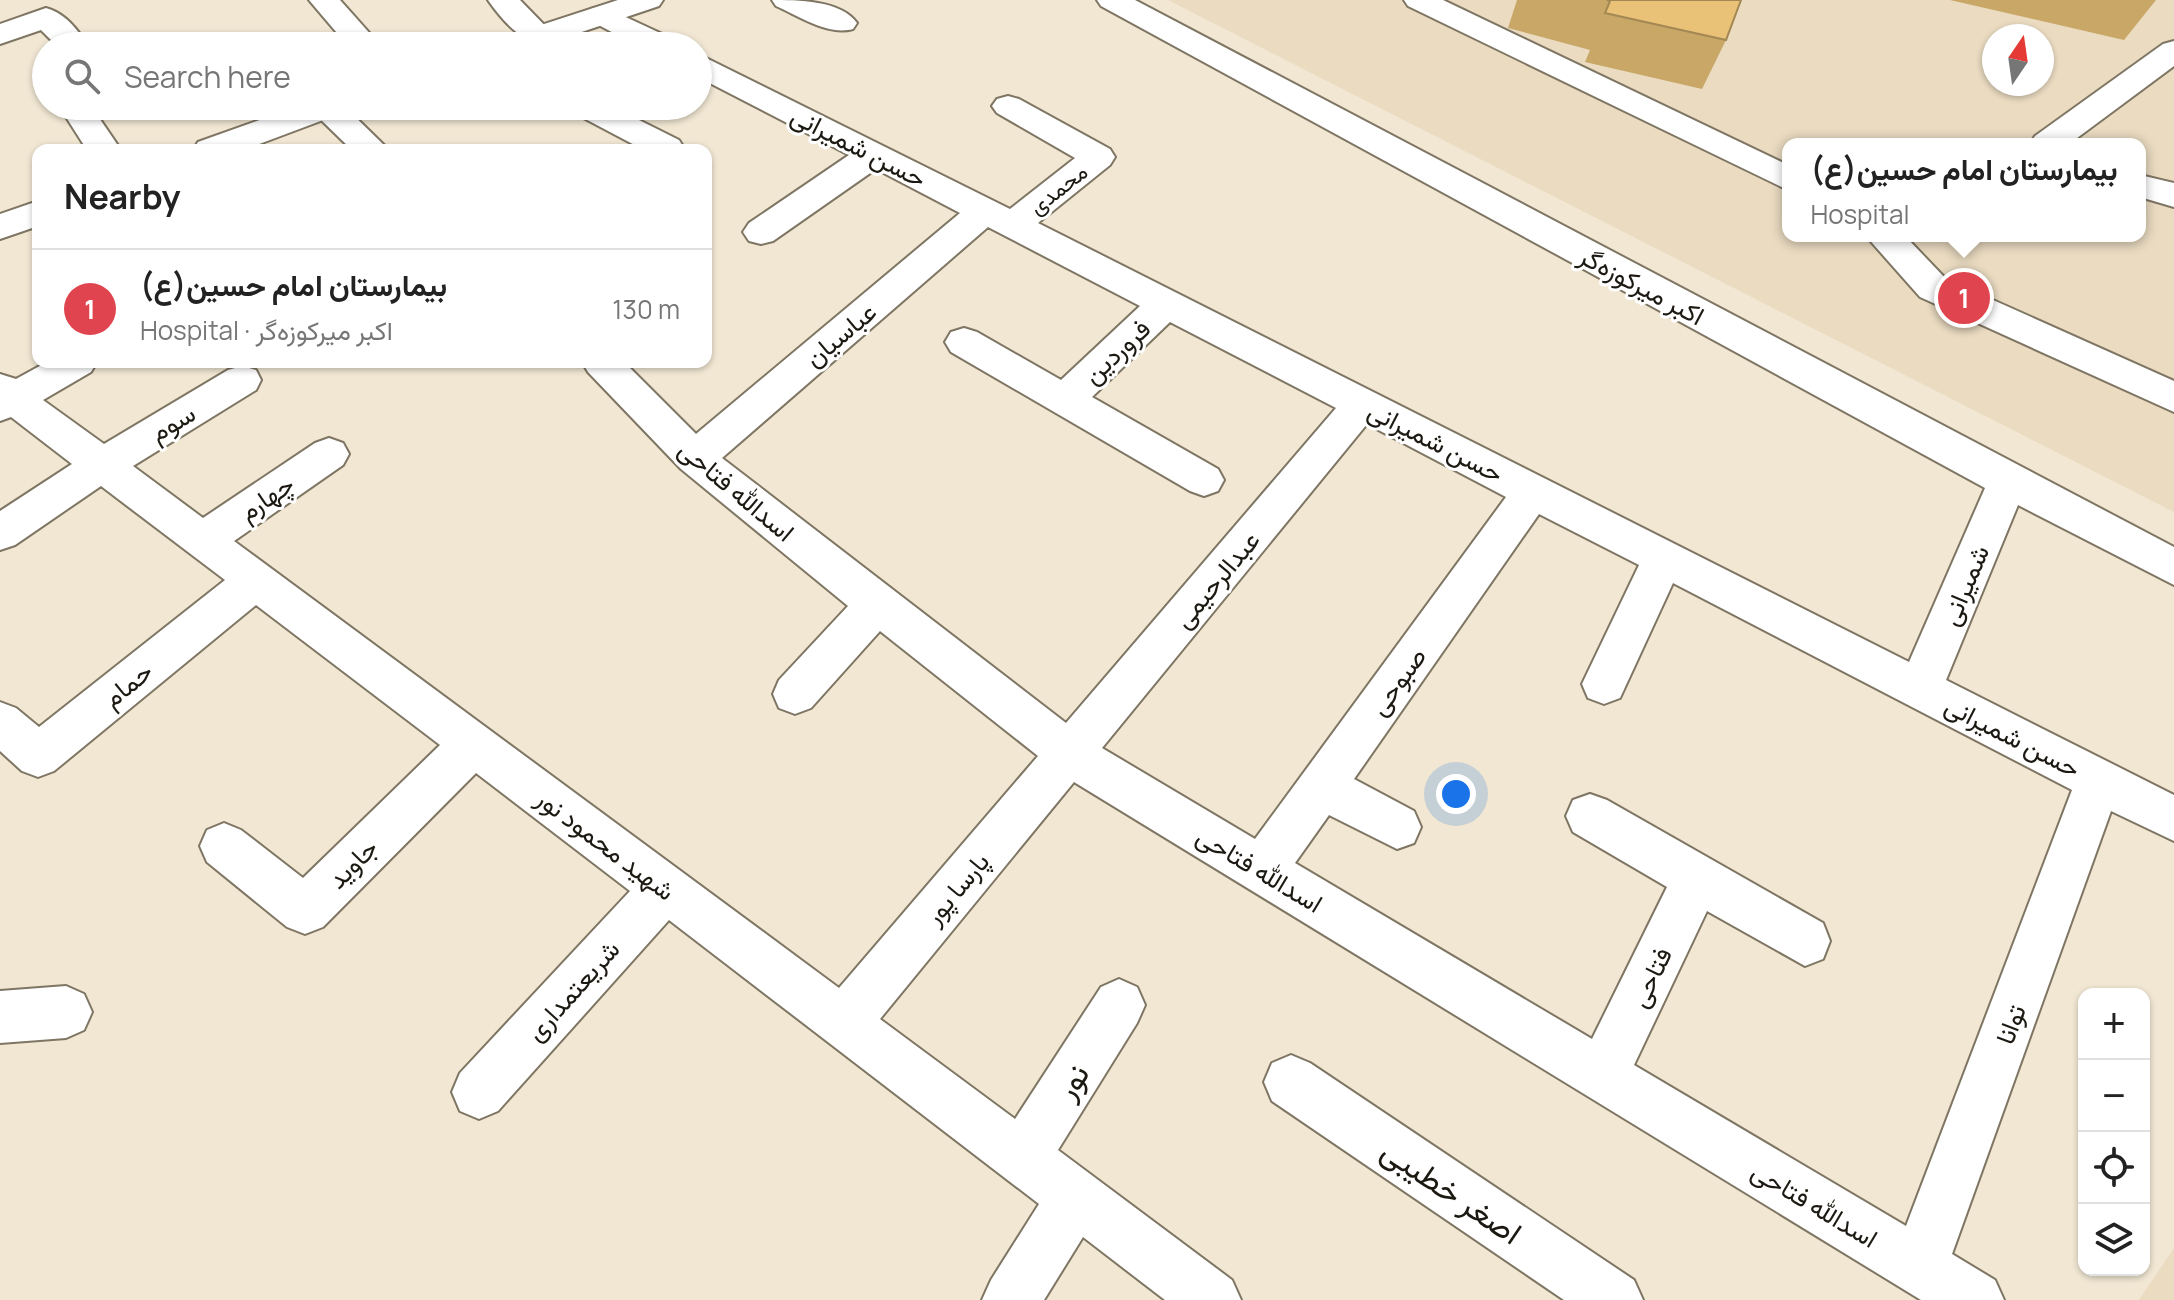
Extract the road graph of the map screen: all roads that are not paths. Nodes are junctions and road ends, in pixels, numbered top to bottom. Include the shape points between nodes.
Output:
1 (324, 0) edge
2 (503, 0) edge
3 (648, 0) edge
4 (787, 0) edge
5 (1112, 0) edge
6 (1419, 0) edge
7 (602, 15) junction
8 (842, 23) dead end
9 (61, 32) edge
10 (353, 32) edge
11 (516, 32) edge
12 (552, 32) edge
13 (635, 32) edge
14 (0, 35) edge
15 (2174, 51) edge
16 (712, 71) edge
17 (1008, 106) dead end
18 (84, 120) edge
19 (293, 120) edge
20 (342, 120) edge
21 (612, 120) edge
22 (2055, 138) edge
23 (100, 144) edge
24 (227, 144) edge
25 (366, 144) edge
26 (659, 144) edge
27 (874, 154) junction
28 (1782, 176) edge
29 (2146, 188) edge
30 (2174, 195) edge
31 (32, 215) edge
32 (999, 218) junction
33 (0, 227) edge
34 (761, 232) dead end
35 (1890, 242) edge
36 (1167, 303) junction
37 (964, 342) dead end
38 (65, 368) edge
39 (607, 368) edge
40 (242, 380) dead end
41 (4, 397) edge
42 (2174, 397) edge
43 (1064, 400) junction
44 (1362, 404) junction
45 (329, 454) dead end
46 (695, 458) junction
47 (102, 465) junction
48 (1204, 480) dead end
49 (2008, 481) junction
50 (1533, 491) junction
51 (0, 533) edge
52 (203, 540) junction
53 (1664, 557) junction
54 (2174, 567) edge
55 (256, 580) junction
56 (877, 604) junction
57 (1604, 684) dead end
58 (1920, 689) junction
59 (795, 694) dead end
60 (0, 722) edge
61 (473, 744) junction
62 (1070, 754) junction
63 (2099, 780) junction
64 (1322, 786) junction
65 (1590, 816) dead end
66 (2174, 819) edge
67 (1397, 827) dead end
68 (224, 846) dead end
69 (1262, 870) junction
70 (1697, 879) junction
71 (665, 888) junction
72 (1805, 941) dead end
73 (1119, 1005) dead end
74 (66, 1012) dead end
75 (0, 1017) edge
76 (843, 1023) junction
77 (1602, 1075) junction
78 (1291, 1082) dead end
79 (479, 1092) dead end
80 (1022, 1157) junction
81 (1076, 1197) junction
82 (1919, 1267) junction
83 (1011, 1300) edge
84 (1212, 1300) edge
85 (1614, 1300) edge
86 (1975, 1300) edge

1 - 10 street
2 - 11 street
3 - 7 street
4 - 8 street
5 - 49 street, اکبر میرکوزه‌گر
6 - 28 street
7 - 12 street
7 - 13 street
9 - 14 street via 46,17
15 - 22 street
16 - 27 street, حسن شمیرانی
17 - 32 street, محمدی via 1098,157
18 - 23 street
19 - 24 street
20 - 25 street
21 - 26 street
27 - 32 street, حسن شمیرانی
27 - 34 street
29 - 30 street
31 - 33 street
32 - 36 street, حسن شمیرانی
32 - 46 street, عباسیان
35 - 42 street via 1933,288
36 - 43 street, فروردین
36 - 44 street, حسن شمیرانی
37 - 43 street
38 - 41 street
39 - 46 street, اسدالله فتاحی
40 - 47 street, سوم
41 - 47 street, شهید محمود نور
43 - 48 street
44 - 50 street, حسن شمیرانی
44 - 62 street, عبدالرحیمی
45 - 52 street, چهارم
46 - 56 street, اسدالله فتاحی
47 - 51 street, سوم
47 - 52 street, شهید محمود نور
49 - 54 street, اکبر میرکوزه‌گر
49 - 58 street, شمیرانی
50 - 53 street, حسن شمیرانی
50 - 64 street, صبوحی
52 - 55 street, شهید محمود نور
53 - 57 street
53 - 58 street, حسن شمیرانی
55 - 60 street, حمام via 38,756
55 - 61 street, شهید محمود نور
56 - 59 street
56 - 62 street, اسدالله فتاحی
58 - 63 street, حسن شمیرانی
61 - 68 street, جاوید via 305,910
61 - 71 street, شهید محمود نور
62 - 69 street, اسدالله فتاحی
62 - 76 street, پارسا پور
63 - 66 street, حسن شمیرانی
63 - 82 street, توانا
64 - 67 street
64 - 69 street, صبوحی
65 - 70 street
69 - 77 street, اسدالله فتاحی
70 - 72 street
70 - 77 street, فتاحی
71 - 76 street, شهید محمود نور
71 - 79 street, شریعتمداری
73 - 80 street, نور
74 - 75 street
76 - 80 street, شهید محمود نور
77 - 82 street, اسدالله فتاحی
78 - 85 street, اصغر خطیبی
80 - 81 street, شهید محمود نور
81 - 83 street
81 - 84 street, شهید محمود نور
82 - 86 street, اسدالله فتاحی

